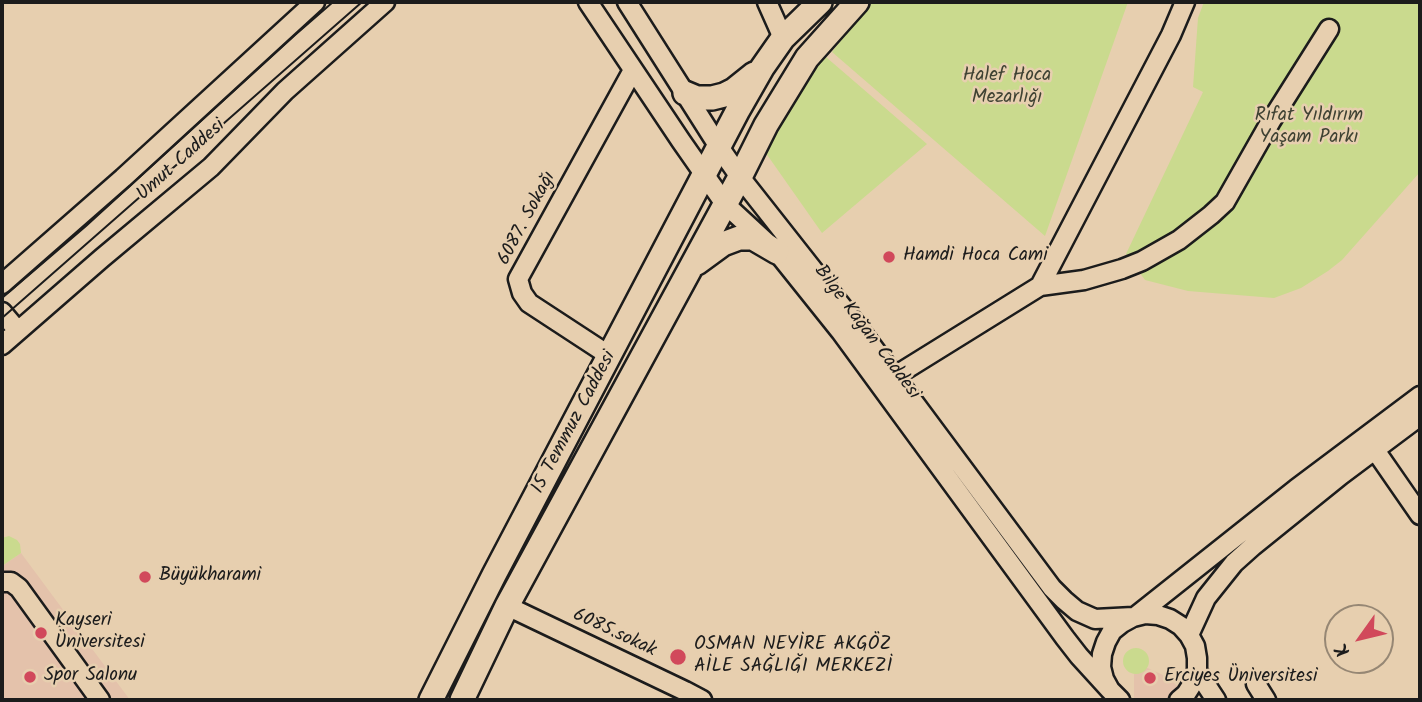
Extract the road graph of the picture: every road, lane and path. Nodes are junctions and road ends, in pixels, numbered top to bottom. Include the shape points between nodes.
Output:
1 (314, 2) edge
2 (385, 2) edge
3 (589, 2) edge
4 (627, 2) edge
5 (767, 2) edge
6 (820, 2) edge
7 (857, 2) edge
8 (1185, 2) edge
9 (1329, 29) dead end
10 (783, 38) junction
11 (762, 68) junction
12 (633, 70) junction
13 (685, 93) junction
14 (719, 146) junction
15 (704, 175) junction
16 (740, 177) junction
17 (725, 204) junction
18 (777, 252) junction
19 (689, 270) junction
20 (2, 284) edge
21 (1040, 286) junction
22 (2, 312) edge
23 (18, 331) junction
24 (2, 344) edge
25 (610, 356) junction
26 (895, 376) junction
27 (1420, 396) edge
28 (1420, 416) edge
29 (1375, 450) junction
30 (1420, 515) edge
31 (2, 582) edge
32 (507, 606) junction
33 (1135, 617) junction
34 (1189, 635) junction
35 (1197, 671) junction
36 (1256, 684) dead end
37 (1117, 697) edge
38 (100, 700) edge
39 (431, 700) edge
40 (462, 700) edge
41 (702, 700) edge
42 (1179, 700) edge
43 (1216, 700) edge
44 (1266, 700) edge

1 - 20 street, Umut Caddesi
2 - 23 street, Umut Caddesi via 285,91 211,167
3 - 12 street, Bilge Kağan Caddesi
4 - 13 street, Bilge Kağan Caddesi
5 - 10 street
6 - 10 main road
7 - 16 main road, 15 Temmuz Caddesi via 807,58
8 - 21 street
9 - 21 street via 1225,202 1211,215 1142,261 1093,278
10 - 11 main road
11 - 13 main road via 712,99
11 - 14 main road, 15 Temmuz Caddesi
12 - 15 street, Bilge Kağan Caddesi
12 - 25 street, 6087. Sokağı via 518,279 529,303
13 - 14 street, Bilge Kağan Caddesi
14 - 15 main road, 15 Temmuz Caddesi
14 - 16 street, Bilge Kağan Caddesi
15 - 17 street, Bilge Kağan Caddesi
15 - 25 main road, 15 Temmuz Caddesi
16 - 17 main road, 15 Temmuz Caddesi
16 - 26 street, Bilge Kağan Caddesi
17 - 18 street, Bilge Kağan Caddesi
17 - 19 main road, 15 Temmuz Caddesi
18 - 19 main road via 753,238 739,238 723,244
18 - 37 street, Bilge Kağan Caddesi via 1065,638
19 - 32 main road, 15 Temmuz Caddesi
21 - 26 street
22 - 23 street
23 - 24 street, Umut Caddesi
25 - 39 main road, 15 Temmuz Caddesi
26 - 33 street, Bilge Kağan Caddesi via 1064,600 1095,619
27 - 33 street
28 - 29 street
29 - 30 street
29 - 34 street via 1234,563 1206,598
31 - 38 street via 19,588
32 - 40 main road, 15 Temmuz Caddesi
32 - 41 street, 6085.sokak
33 - 34 street, Bilge Kağan Caddesi via 1145,614 1170,619
33 - 37 street via 1112,631 1102,654 1104,679
34 - 35 street
35 - 42 street
35 - 43 street
36 - 44 street

